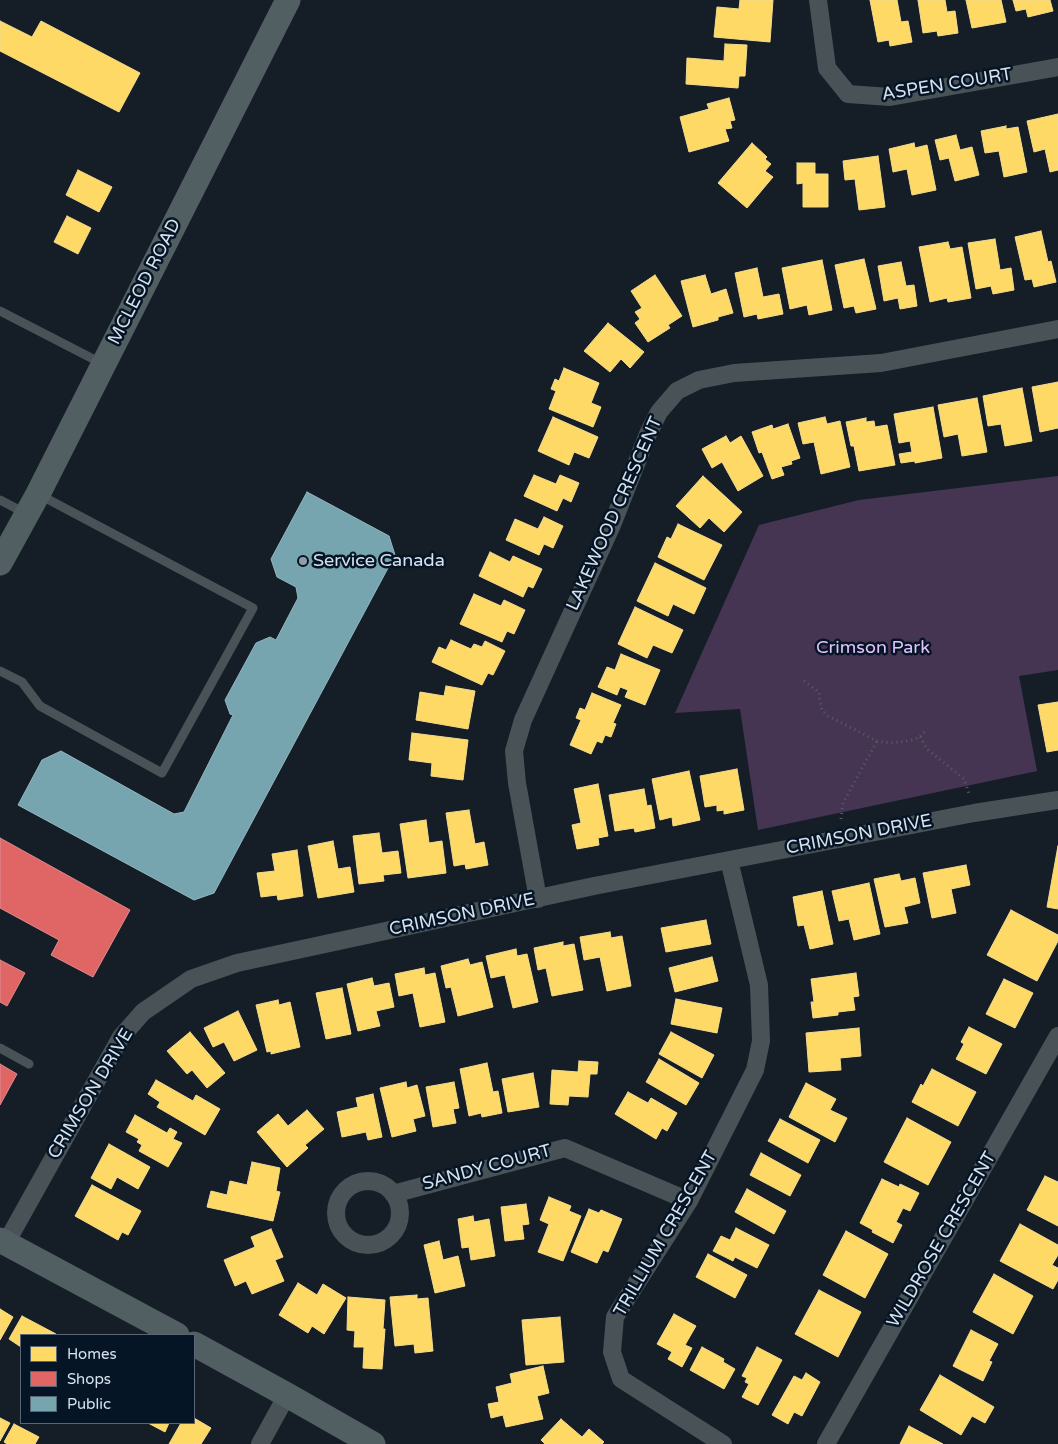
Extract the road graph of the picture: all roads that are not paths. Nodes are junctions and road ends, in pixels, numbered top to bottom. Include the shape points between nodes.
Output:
1 (288, 0) edge
2 (818, 0) edge
3 (1058, 67) edge
4 (0, 310) edge
5 (1058, 329) edge
6 (104, 364) junction
7 (0, 500) edge
8 (33, 504) junction
9 (0, 563) edge
10 (0, 671) edge
11 (1058, 800) edge
12 (729, 860) junction
13 (538, 899) junction
14 (1058, 1036) edge
15 (0, 1048) edge
16 (29, 1064) dead end
17 (393, 1194) dead end
18 (689, 1202) junction
19 (3, 1241) edge
20 (175, 1334) edge
21 (195, 1345) edge
22 (287, 1395) junction
23 (260, 1444) edge
24 (373, 1444) edge
25 (723, 1444) edge
26 (826, 1444) edge

1 - 6 main road, MCLEOD ROAD
2 - 3 street, ASPEN COURT via 827,68 848,94 890,97
4 - 6 lane
5 - 13 street, LAKEWOOD CRESCENT via 881,362 734,373 699,380 676,390 659,412 648,434 612,525 523,720 514,752
6 - 8 main road, MCLEOD ROAD
7 - 8 lane
8 - 9 main road, MCLEOD ROAD
8 - 10 lane via 254,608 162,772 40,706 22,682
11 - 12 street, CRIMSON DRIVE
12 - 13 street, CRIMSON DRIVE
12 - 18 street, TRILLIUM CRESCENT via 759,985 761,1041 755,1070
13 - 19 street, CRIMSON DRIVE via 237,963 191,979 143,1012 121,1037
14 - 26 street, WILDROSE CRESCENT
15 - 16 lane
17 - 18 street, SANDY COURT via 565,1148
18 - 25 street, TRILLIUM CRESCENT via 615,1317 612,1352 621,1379
19 - 20 main road
21 - 22 main road
22 - 23 street
22 - 24 main road

